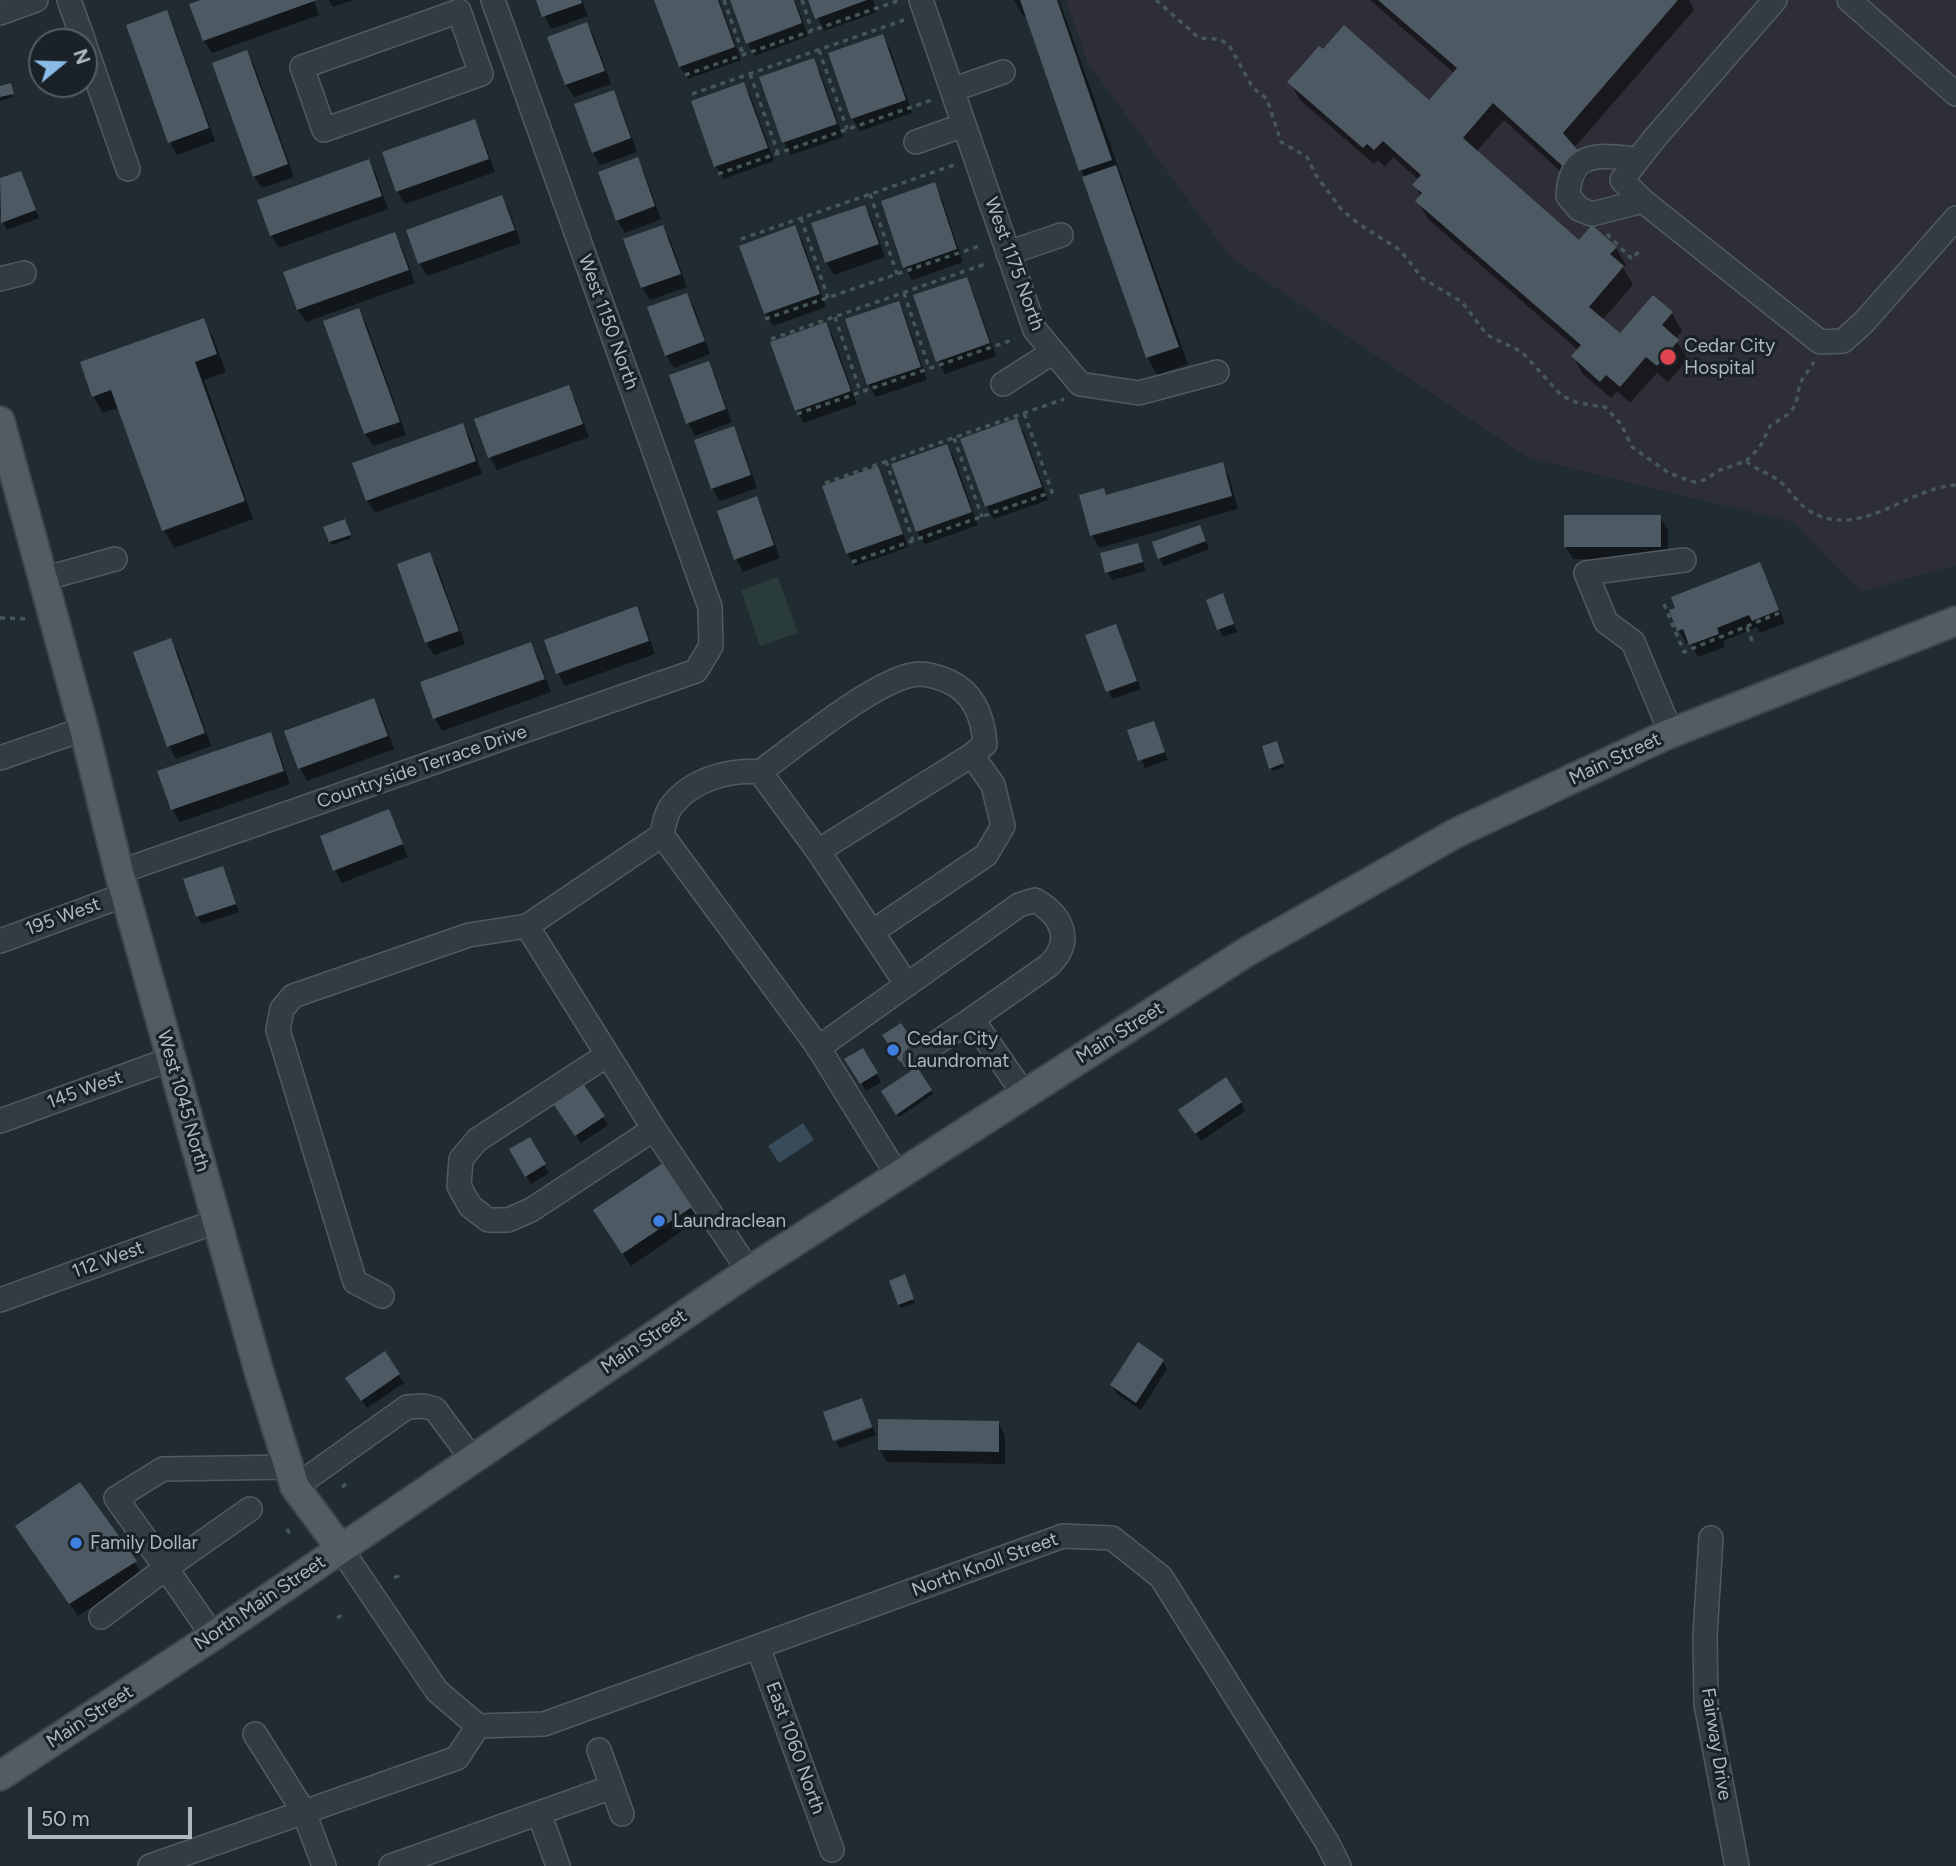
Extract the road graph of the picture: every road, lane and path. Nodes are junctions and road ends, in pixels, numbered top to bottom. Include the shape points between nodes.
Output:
1 (36, 0) edge
2 (69, 0) edge
3 (493, 0) edge
4 (724, 0) edge
5 (802, 0) edge
6 (900, 0) edge
7 (921, 0) edge
8 (1156, 0) edge
9 (1775, 0) edge
10 (1849, 0) edge
11 (0, 13) edge
12 (906, 19) dead end
13 (79, 28) edge
14 (812, 31) junction
15 (505, 35) junction
16 (471, 47) junction
17 (819, 50) junction
18 (743, 55) junction
19 (1003, 72) dead end
20 (750, 74) junction
21 (685, 75) dead end
22 (98, 82) edge
23 (692, 94) dead end
24 (1956, 94) edge
25 (943, 95) junction
26 (964, 125) junction
27 (847, 129) junction
28 (916, 142) dead end
29 (778, 153) junction
30 (1638, 159) junction
31 (956, 164) dead end
32 (128, 169) dead end
33 (718, 174) dead end
34 (870, 194) junction
35 (1643, 201) junction
36 (801, 218) junction
37 (1956, 218) edge
38 (1602, 229) dead end
39 (1061, 235) dead end
40 (741, 239) dead end
41 (984, 244) dead end
42 (1642, 248) dead end
43 (999, 258) junction
44 (24, 273) dead end
45 (897, 274) junction
46 (0, 279) edge
47 (904, 292) junction
48 (828, 298) junction
49 (835, 317) junction
50 (765, 319) dead end
51 (1017, 338) dead end
52 (771, 339) dead end
53 (1053, 352) junction
54 (1815, 360) dead end
55 (929, 368) junction
56 (1217, 372) dead end
57 (1003, 384) dead end
58 (861, 391) junction
59 (1064, 400) dead end
60 (1024, 413) junction
61 (797, 414) dead end
62 (0, 421) edge
63 (954, 438) junction
64 (886, 461) junction
65 (1746, 461) junction
66 (825, 483) dead end
67 (1956, 485) edge
68 (982, 517) junction
69 (913, 541) junction
70 (115, 559) dead end
71 (1684, 560) dead end
72 (852, 562) dead end
73 (43, 579) junction
74 (1664, 604) dead end
75 (1779, 614) dead end
76 (1956, 621) edge
77 (1747, 627) junction
78 (1752, 641) dead end
79 (711, 646) joint
80 (84, 729) junction
81 (1671, 733) junction
82 (972, 755) junction
83 (0, 758) edge
84 (760, 772) junction
85 (662, 835) junction
86 (817, 852) junction
87 (123, 883) junction
88 (527, 926) junction
89 (872, 932) junction
90 (0, 941) edge
91 (907, 985) junction
92 (972, 1019) junction
93 (818, 1048) junction
94 (607, 1055) junction
95 (914, 1058) dead end
96 (171, 1059) junction
97 (1024, 1094) junction
98 (0, 1121) edge
99 (654, 1129) junction
100 (898, 1175) junction
101 (216, 1221) junction
102 (749, 1271) junction
103 (382, 1296) dead end
104 (0, 1300) edge
105 (472, 1459) junction
106 (292, 1477) junction
107 (250, 1509) dead end
108 (287, 1529) dead end
109 (290, 1534) dead end
110 (1711, 1538) dead end
111 (341, 1549) junction
112 (166, 1569) junction
113 (396, 1572) dead end
114 (394, 1578) dead end
115 (101, 1616) dead end
116 (213, 1636) junction
117 (758, 1647) junction
118 (180, 1658) joint
119 (478, 1726) junction
120 (255, 1734) dead end
121 (599, 1750) dead end
122 (0, 1776) edge
123 (612, 1787) junction
124 (304, 1812) junction
125 (539, 1813) junction
126 (622, 1814) dead end
127 (832, 1850) dead end
128 (150, 1866) edge
129 (324, 1866) edge
130 (391, 1866) edge
131 (558, 1866) edge
132 (1339, 1866) edge
133 (1737, 1866) edge

1 - 11 street
2 - 13 street
3 - 15 street, West 1150 North
4 - 18 path
5 - 14 path
6 - 14 path
7 - 25 street, West 1175 North
8 - 65 path via 1199,38 1219,39 1229,45 1253,88 1267,99 1280,142 1307,156 1341,209 1400,250 1422,278 1462,303 1487,335 1522,352 1562,396 1605,407 1632,447 1685,479 1704,480
9 - 30 street
10 - 24 street
12 - 17 path
14 - 18 path
15 - 16 street
15 - 79 street, West 1150 North via 710,607
16 - 16 street via 481,74 324,130 302,67 459,11
17 - 20 path
17 - 27 path
18 - 21 path
19 - 25 street
20 - 23 path
20 - 29 path
22 - 32 street
25 - 26 street, West 1175 North
25 - 27 path
26 - 28 street
26 - 43 street, West 1175 North
27 - 29 path
29 - 33 path
30 - 35 street via 1622,180
30 - 35 street via 1594,155 1578,166 1568,182 1568,196 1579,209 1592,214
31 - 34 path
34 - 36 path
34 - 45 path
35 - 37 street via 1820,342 1843,341
36 - 40 path
36 - 48 path
38 - 42 path via 1632,259
39 - 43 street
41 - 45 path
43 - 47 path
43 - 53 street, West 1175 North via 1035,330
44 - 46 street
45 - 48 path
47 - 49 path
47 - 55 path
48 - 50 path
49 - 52 path
49 - 58 path
51 - 55 path
53 - 56 street, West 1175 North via 1080,384 1139,393
53 - 57 street
54 - 65 path via 1800,383 1790,413 1770,426 1760,447
55 - 58 path
58 - 61 path
59 - 60 path
60 - 63 path
60 - 68 path via 1052,492
62 - 73 main road, West 1045 North
63 - 64 path
63 - 68 path
64 - 66 path
64 - 69 path
65 - 67 path via 1781,482 1810,511 1838,520 1871,515 1924,492
68 - 69 path
69 - 72 path
70 - 73 street
71 - 81 street via 1586,573 1606,622 1633,642
73 - 80 main road, West 1045 North
74 - 77 path via 1684,652
75 - 77 path
76 - 81 main road, Main Street
77 - 78 path
79 - 87 street, Countryside Terrace Drive via 696,671
80 - 83 street
80 - 87 main road, West 1045 North
81 - 97 main road, Main Street via 1456,833 1254,947
82 - 84 street via 985,744 975,706 963,689 919,674 900,678 860,699
82 - 86 street
82 - 89 street via 993,785 1003,826 986,855
84 - 85 street via 733,771 688,792 673,804
84 - 86 street
85 - 88 street
85 - 93 street
86 - 89 street
87 - 90 street, 195 West
87 - 96 main road, West 1045 North
88 - 94 street
88 - 103 street via 469,935 293,996 282,1009 278,1030 355,1282
89 - 91 street
91 - 92 street via 1019,905 1035,900 1059,920 1063,937 1058,956
91 - 93 street
92 - 95 street
92 - 97 street
93 - 100 street
94 - 99 street
94 - 99 street via 477,1140 461,1160 458,1186 470,1206 488,1220 508,1220 531,1210
96 - 98 street, 145 West
96 - 101 main road, West 1045 North
97 - 100 main road, Main Street
99 - 102 street
100 - 102 main road, Main Street
101 - 104 street, 112 West
101 - 106 main road, West 1045 North
102 - 105 main road, Main Street
105 - 106 street via 435,1409 407,1407
105 - 111 main road, Main Street
106 - 111 main road, West 1045 North
106 - 112 street via 163,1469 116,1498
107 - 112 street
108 - 109 path
110 - 133 street, Fairway Drive via 1706,1704
111 - 116 main road, North Main Street
111 - 119 street, West 1045 North via 437,1691
112 - 115 street
112 - 116 street
113 - 114 path
116 - 118 main road, North Main Street
117 - 119 street, North Knoll Street via 544,1724
117 - 127 street, East 1060 North
117 - 132 street, North Knoll Street via 1063,1536 1112,1538 1161,1577
118 - 122 main road, Main Street
119 - 124 street via 457,1758
120 - 124 street
121 - 123 street
123 - 125 street
123 - 126 street
124 - 128 street
124 - 129 street
125 - 130 street
125 - 131 street

